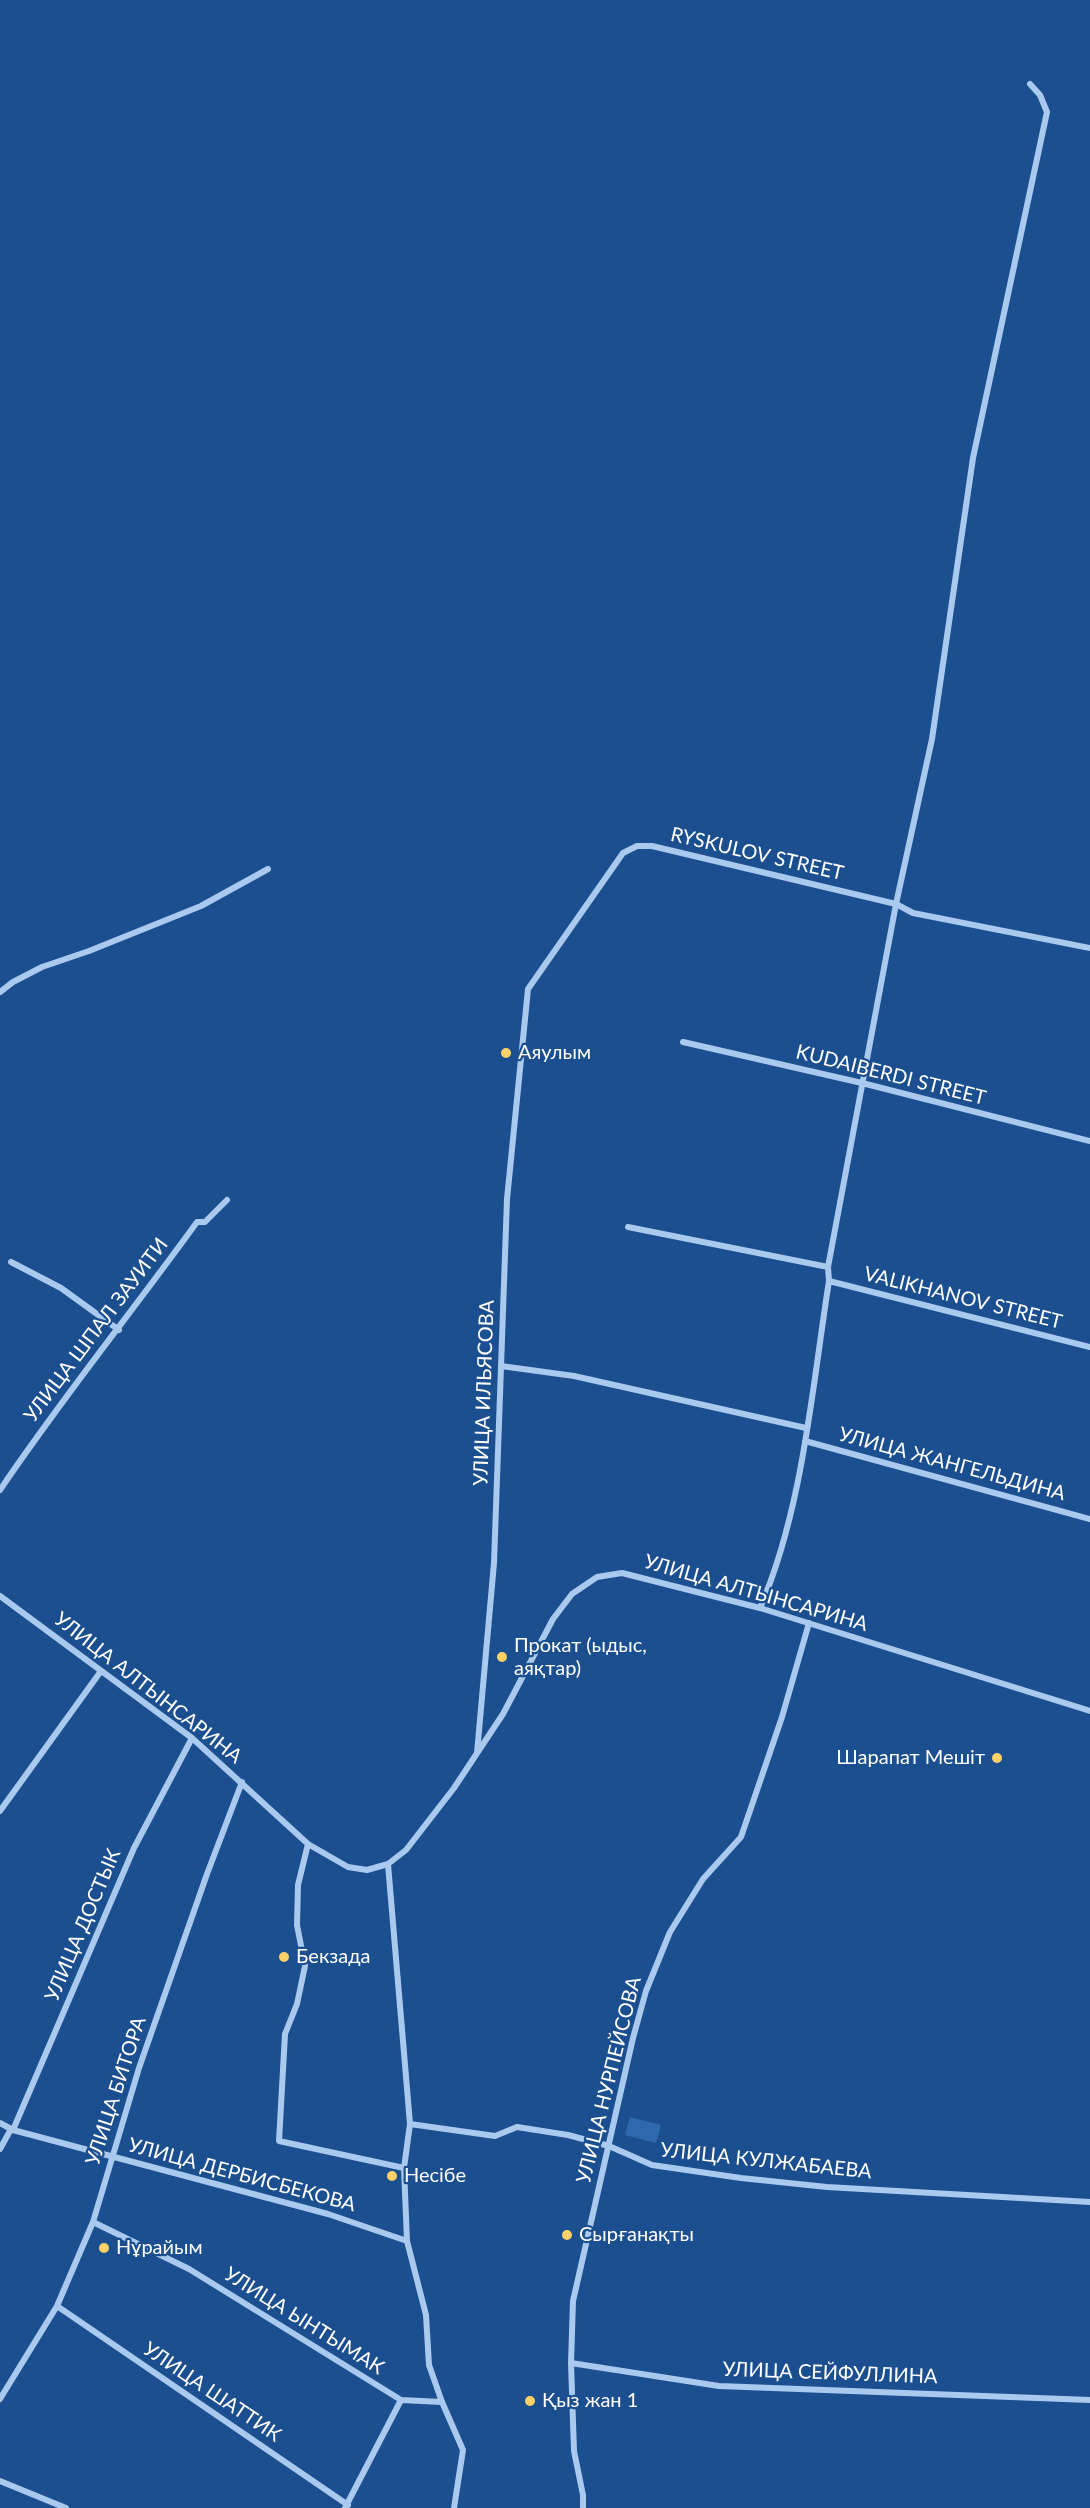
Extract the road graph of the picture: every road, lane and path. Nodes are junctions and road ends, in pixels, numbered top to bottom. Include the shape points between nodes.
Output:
1 (1030, 84) dead end
2 (268, 869) dead end
3 (896, 904) junction
4 (1090, 948) edge
5 (0, 992) edge
6 (522, 1035) joint
7 (683, 1042) dead end
8 (862, 1083) junction
9 (1090, 1141) edge
10 (227, 1200) dead end
11 (628, 1227) dead end
12 (11, 1262) dead end
13 (828, 1267) junction
14 (829, 1281) junction
15 (119, 1330) junction
16 (1090, 1347) edge
17 (501, 1366) junction
18 (806, 1428) junction
19 (805, 1441) junction
20 (0, 1490) edge
21 (1090, 1519) edge
22 (0, 1596) edge
23 (760, 1608) junction
24 (809, 1623) junction
25 (101, 1671) junction
26 (1090, 1712) edge
27 (192, 1738) junction
28 (477, 1753) junction
29 (242, 1782) junction
30 (0, 1811) edge
31 (308, 1844) junction
32 (388, 1864) junction
33 (0, 2123) edge
34 (410, 2124) junction
35 (12, 2130) junction
36 (609, 2146) junction
37 (0, 2149) edge
38 (111, 2157) junction
39 (404, 2168) junction
40 (1090, 2202) edge
41 (93, 2222) junction
42 (407, 2241) junction
43 (57, 2306) junction
44 (571, 2363) junction
45 (0, 2399) edge
46 (401, 2400) junction
47 (1090, 2400) edge
48 (442, 2402) junction
49 (0, 2481) edge
50 (347, 2506) edge
51 (66, 2508) edge
52 (454, 2508) edge
53 (583, 2508) edge

1 - 3 street via 1040,94 1047,112 973,458 932,739
2 - 5 street via 201,906 42,967
3 - 4 street, RYSKULOV STREET via 913,913
3 - 6 street, RYSKULOV STREET via 688,854 637,846 623,853 528,989
3 - 8 street
6 - 17 street, УЛИЦА ИЛЬЯСОВА via 507,1199
7 - 8 street, KUDAIBERDI STREET
8 - 9 street, KUDAIBERDI STREET
8 - 13 street
10 - 15 street, УЛИЦА ШПАЛ ЗАУИТИ via 205,1222 197,1222
11 - 13 street
12 - 15 street via 61,1288
13 - 14 street
14 - 16 street, VALIKHANOV STREET
14 - 18 street
15 - 20 street, УЛИЦА ШПАЛ ЗАУИТИ
17 - 18 street via 574,1376
17 - 28 street, УЛИЦА ИЛЬЯСОВА via 494,1563
18 - 19 street
19 - 21 street, УЛИЦА ЖАНГЕЛЬДИНА
19 - 23 street via 778,1564
22 - 25 street, УЛИЦА АЛТЫНСАРИНА
23 - 24 street, УЛИЦА АЛТЫНСАРИНА
23 - 28 street, УЛИЦА АЛТЫНСАРИНА via 622,1573 597,1577 572,1594 553,1619
24 - 26 street, УЛИЦА АЛТЫНСАРИНА
24 - 36 street, УЛИЦА НУРПЕЙСОВА via 741,1837 703,1879 676,1923 646,1990
25 - 27 street, УЛИЦА АЛТЫНСАРИНА
25 - 30 street
27 - 29 street, УЛИЦА АЛТЫНСАРИНА
27 - 35 street, УЛИЦА ДОСТЫК via 134,1848
28 - 32 street, УЛИЦА АЛТЫНСАРИНА via 406,1850
29 - 31 street, УЛИЦА АЛТЫНСАРИНА
29 - 38 street, УЛИЦА БИТОРА via 203,1884
31 - 32 street, УЛИЦА АЛТЫНСАРИНА via 348,1867 366,1870
31 - 39 street via 298,1885 297,1924 305,1966 297,2004 285,2034 279,2141
32 - 34 street
33 - 35 street, УЛИЦА ДЕРБИСБЕКОВА
34 - 36 street, УЛИЦА КУЛЖАБАЕВА via 495,2136 517,2127
34 - 39 street
35 - 37 street, УЛИЦА ДОСТЫК
35 - 38 street, УЛИЦА ДЕРБИСБЕКОВА
36 - 40 street, УЛИЦА КУЛЖАБАЕВА via 652,2165 741,2178 827,2187
36 - 44 street, УЛИЦА НУРПЕЙСОВА via 573,2301
38 - 41 street, УЛИЦА БИТОРА
38 - 42 street, УЛИЦА ДЕРБИСБЕКОВА via 327,2214
39 - 42 street
41 - 43 street, УЛИЦА БИТОРА
41 - 46 street, УЛИЦА ЫНТЫМАК via 189,2269
42 - 48 street via 426,2315 429,2365
43 - 45 street, УЛИЦА БИТОРА
43 - 50 street, УЛИЦА ШАТТИК
44 - 47 street, УЛИЦА СЕЙФУЛЛИНА via 718,2386
44 - 53 street, УЛИЦА НУРПЕЙСОВА via 574,2451
46 - 48 street
46 - 50 street
48 - 52 street via 463,2450
49 - 51 street

